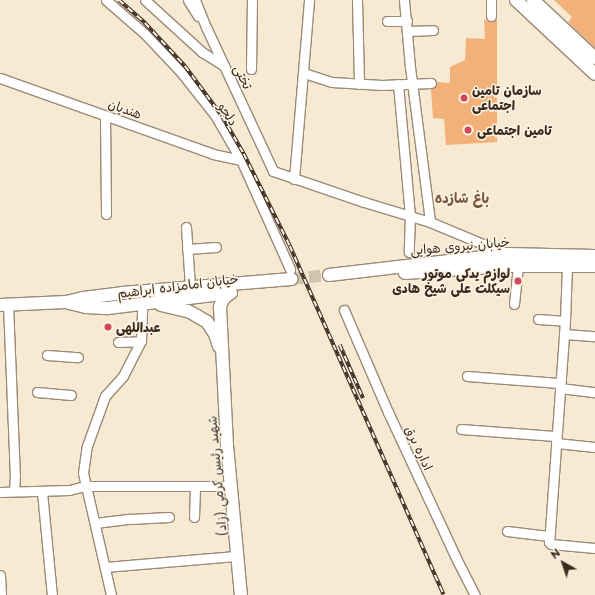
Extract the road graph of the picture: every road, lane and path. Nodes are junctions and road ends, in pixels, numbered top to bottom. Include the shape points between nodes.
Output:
1 (106, 0) edge
2 (145, 0) edge
3 (188, 0) edge
4 (195, 0) edge
5 (252, 0) edge
6 (309, 0) edge
7 (358, 0) edge
8 (404, 0) edge
9 (490, 0) edge
10 (516, 0) edge
11 (533, 0) edge
12 (491, 16) dead end
13 (387, 21) dead end
14 (407, 21) junction
15 (206, 27) junction
16 (433, 30) dead end
17 (408, 31) junction
18 (595, 58) edge
19 (224, 66) junction
20 (251, 69) dead end
21 (304, 73) junction
22 (595, 74) edge
23 (0, 78) edge
24 (431, 83) dead end
25 (358, 84) junction
26 (398, 84) junction
27 (413, 84) junction
28 (105, 116) junction
29 (242, 160) junction
30 (294, 179) junction
31 (106, 214) dead end
32 (410, 215) junction
33 (430, 222) junction
34 (186, 227) dead end
35 (216, 247) dead end
36 (187, 249) junction
37 (409, 252) dead end
38 (507, 254) junction
39 (595, 256) edge
40 (518, 266) junction
41 (566, 266) junction
42 (595, 266) edge
43 (292, 278) junction
44 (190, 287) junction
45 (122, 293) junction
46 (229, 294) junction
47 (66, 302) junction
48 (514, 304) dead end
49 (4, 305) edge
50 (141, 305) junction
51 (344, 310) dead end
52 (538, 319) dead end
53 (565, 321) junction
54 (564, 334) junction
55 (595, 336) edge
56 (141, 341) junction
57 (118, 342) dead end
58 (47, 355) dead end
59 (222, 355) junction
60 (78, 357) dead end
61 (467, 376) dead end
62 (560, 386) junction
63 (37, 392) dead end
64 (595, 392) edge
65 (71, 395) dead end
66 (462, 429) dead end
67 (556, 439) junction
68 (595, 447) edge
69 (84, 486) junction
70 (195, 486) junction
71 (230, 486) junction
72 (14, 491) junction
73 (0, 492) edge
74 (42, 492) junction
75 (169, 517) dead end
76 (194, 517) dead end
77 (95, 523) junction
78 (507, 531) dead end
79 (549, 536) junction
80 (595, 548) edge
81 (236, 556) junction
82 (105, 567) junction
83 (0, 575) edge
84 (1, 595) edge
85 (52, 595) edge
86 (111, 595) edge
87 (241, 595) edge
88 (475, 595) edge

1 - 29 street, دلجو via 145,34 180,71 215,115
2 - 19 street, تختی via 202,52
3 - 15 street
4 - 15 street
5 - 20 street
6 - 21 street
7 - 25 street
8 - 14 street
9 - 12 street
10 - 22 main road
11 - 18 main road
13 - 14 street
14 - 17 street
15 - 19 street
16 - 17 street
17 - 27 street
19 - 30 street, تختی via 273,171
21 - 25 street via 332,82
21 - 30 street
23 - 28 street, هندیان
24 - 27 street
25 - 26 street
26 - 27 street
26 - 32 street
27 - 33 street
28 - 29 street, هندیان via 213,154
28 - 31 street
29 - 43 street, دلجو
30 - 32 street
32 - 33 street
32 - 37 street
33 - 38 street
34 - 36 street
35 - 36 street
36 - 44 street
38 - 39 main road, خیابان نیروی هوایی
38 - 40 main road, خیابان نیروی هوایی via 330,278
40 - 41 main road, خیابان نیروی هوایی
40 - 48 street
41 - 42 main road, خیابان نیروی هوایی
41 - 53 street
43 - 44 main road, خیابان امامزاده ابراهیم via 228,286
43 - 46 main road, خیابان امامزاده ابراهیم
44 - 45 main road, خیابان امامزاده ابراهیم
45 - 47 main road, خیابان امامزاده ابراهیم
45 - 50 main road via 118,297 120,302
46 - 50 main road, خیابان امامزاده ابراهیم
46 - 59 main road via 223,299 220,307
47 - 49 main road, خیابان امامزاده ابراهیم
47 - 50 main road, خیابان امامزاده ابراهیم via 86,307
49 - 72 street
50 - 56 street
50 - 59 main road via 188,311 202,319 215,334
51 - 88 street, اداره برق via 388,412
52 - 53 street
53 - 54 street
54 - 55 street
54 - 62 street
56 - 57 street
56 - 69 street via 123,376 105,396 87,446
58 - 60 street
59 - 71 main road, شهید رئیس کرمی (زاد)
61 - 62 street
62 - 64 street
62 - 67 street
63 - 65 street
66 - 67 street
67 - 68 street
67 - 79 street
69 - 70 street
69 - 74 street
69 - 77 street
70 - 71 street
70 - 76 street
71 - 81 main road, شهید رئیس کرمی (زاد)
72 - 73 street
72 - 74 street
74 - 85 street
75 - 77 street
77 - 82 street
78 - 79 street
79 - 80 street via 550,543
81 - 82 street
81 - 87 main road, شهید رئیس کرمی (زاد)
82 - 86 street
83 - 84 street

